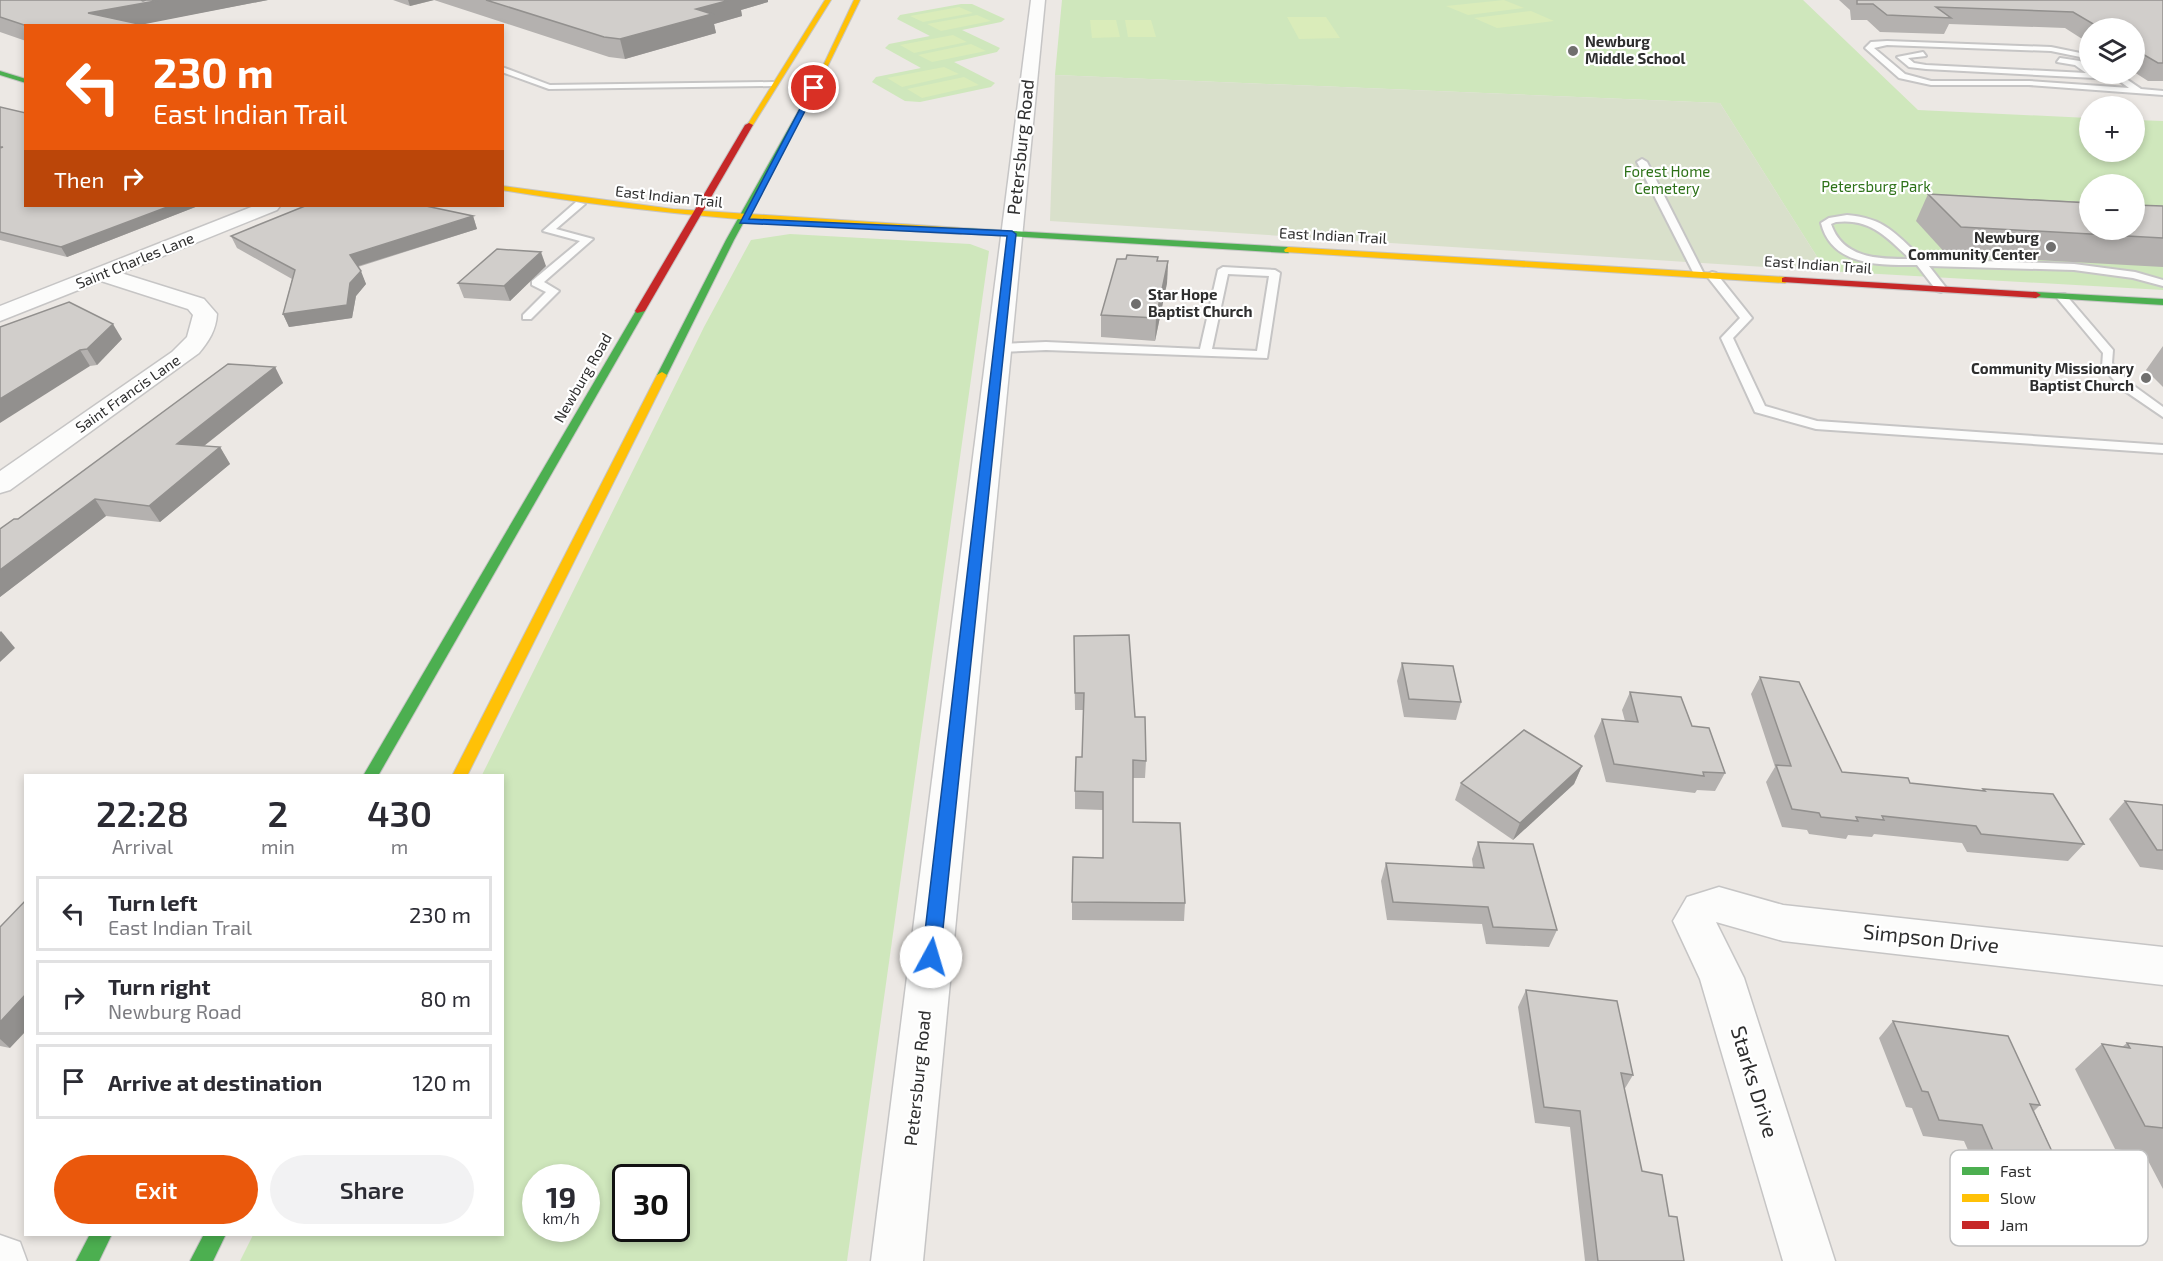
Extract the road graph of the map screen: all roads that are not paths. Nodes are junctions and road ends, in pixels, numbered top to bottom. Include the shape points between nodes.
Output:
1 (828, 0) edge
2 (857, 0) edge
3 (1038, 0) edge
4 (1932, 55) dead end
5 (2079, 55) edge
6 (2052, 60) dead end
7 (2079, 66) edge
8 (504, 70) edge
9 (0, 72) edge
10 (2079, 74) edge
11 (24, 80) edge
12 (773, 84) junction
13 (2107, 84) edge
14 (2129, 84) edge
15 (2116, 90) junction
16 (2140, 91) junction
17 (2163, 93) edge
18 (1642, 162) dead end
19 (504, 188) edge
20 (580, 204) junction
21 (268, 207) edge
22 (694, 217) junction
23 (743, 221) junction
24 (1012, 234) junction
25 (1228, 247) junction
26 (1920, 262) junction
27 (1223, 270) junction
28 (1705, 274) junction
29 (103, 275) junction
30 (2163, 283) edge
31 (1941, 289) junction
32 (2061, 296) junction
33 (2163, 302) edge
34 (0, 314) edge
35 (527, 317) dead end
36 (999, 348) junction
37 (1206, 351) junction
38 (2163, 413) edge
39 (2163, 448) edge
40 (0, 484) edge
41 (371, 774) edge
42 (460, 774) edge
43 (1702, 909) joint
44 (2163, 966) edge
45 (101, 1236) edge
46 (215, 1236) edge
47 (87, 1261) edge
48 (201, 1261) edge
49 (897, 1261) edge
50 (1809, 1261) edge

1 - 12 main road, Newburg Road
2 - 23 main road
3 - 24 street, Petersburg Road
4 - 10 lane via 1901,57 1926,68
5 - 15 lane via 2051,49 1887,43 1869,48 1902,76 1920,81 2029,83
6 - 7 lane
8 - 12 lane via 549,87
9 - 11 main road
12 - 22 main road, Newburg Road
13 - 15 lane
14 - 16 lane
15 - 16 lane
16 - 17 lane
18 - 28 lane
19 - 20 main road, East Indian Trail
20 - 22 main road, East Indian Trail
20 - 35 lane via 548,231 588,239 536,283 553,291
21 - 29 street, Saint Charles Lane
22 - 23 main road, East Indian Trail
22 - 41 main road, Newburg Road
23 - 24 main road, East Indian Trail
23 - 42 main road
24 - 25 main road, East Indian Trail
24 - 36 street, Petersburg Road
25 - 27 lane
25 - 28 main road, East Indian Trail
26 - 26 lane via 1854,257 1842,252 1826,227 1829,220 1846,218 1879,224
26 - 30 lane via 2083,269
26 - 31 lane
27 - 37 lane
27 - 37 lane via 1275,273 1263,355
28 - 31 main road, East Indian Trail
28 - 39 lane via 1746,318 1727,338 1760,409 1816,425
29 - 34 street, Saint Charles Lane
29 - 40 street, Saint Francis Lane via 196,304 205,314 201,336 181,357
31 - 32 main road, East Indian Trail
32 - 33 main road, East Indian Trail
32 - 38 lane via 2109,353 2106,364 2126,386
36 - 37 lane
36 - 49 street, Petersburg Road
43 - 44 street, Simpson Drive via 1719,904 1783,923
43 - 50 street, Starks Drive via 1694,921 1722,978
45 - 47 main road
46 - 48 main road

